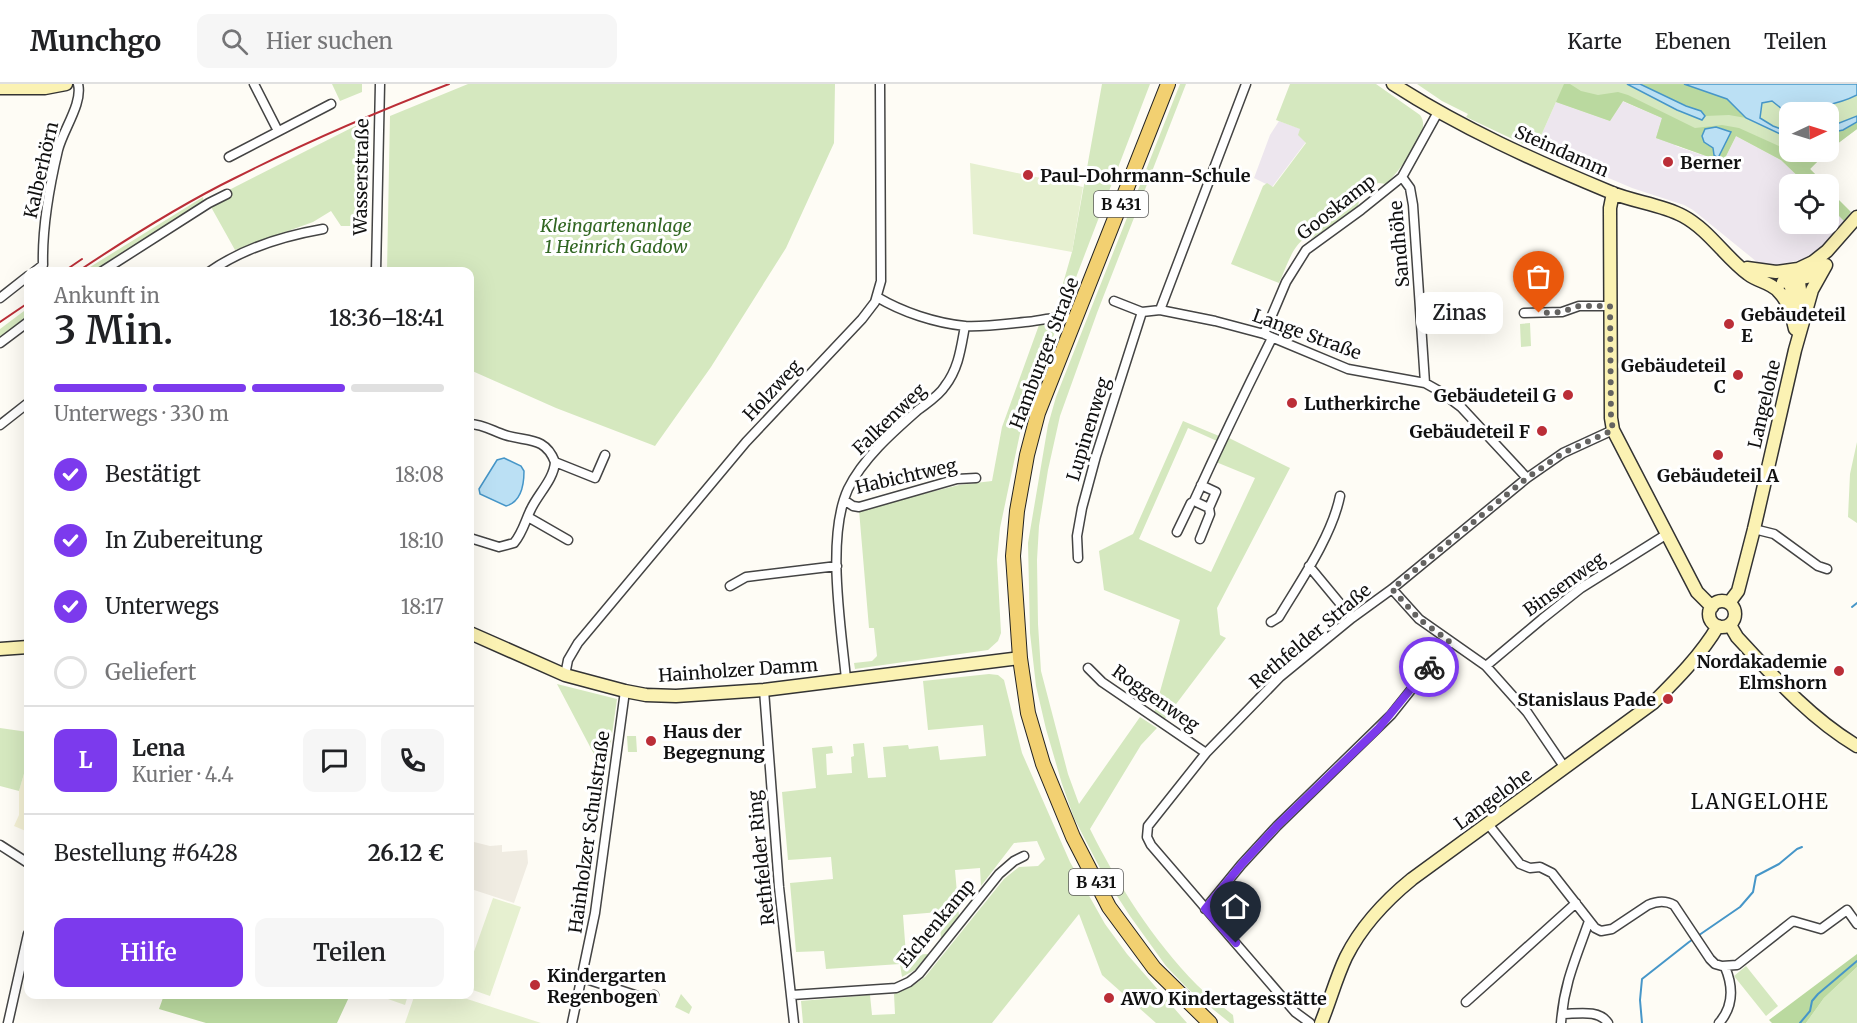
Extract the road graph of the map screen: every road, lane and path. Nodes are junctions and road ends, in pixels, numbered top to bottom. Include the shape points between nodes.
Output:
1 (66, 84) edge
2 (78, 84) edge
3 (254, 84) edge
4 (380, 84) edge
5 (880, 84) edge
6 (1168, 84) edge
7 (1246, 84) edge
8 (1393, 84) edge
9 (0, 88) edge
10 (331, 104) dead end
11 (1438, 112) junction
12 (278, 131) junction
13 (229, 157) dead end
14 (1402, 177) junction
15 (1613, 193) junction
16 (227, 194) dead end
17 (1857, 217) edge
18 (1857, 227) edge
19 (323, 229) dead end
20 (1738, 265) junction
21 (1826, 265) junction
22 (40, 267) edge
23 (109, 267) edge
24 (217, 267) edge
25 (376, 267) edge
26 (1793, 275) junction
27 (24, 279) edge
28 (1763, 281) junction
29 (877, 297) junction
30 (0, 298) edge
31 (1114, 301) dead end
32 (1610, 306) junction
33 (1160, 310) junction
34 (1142, 312) junction
35 (1524, 313) dead end
36 (1075, 320) junction
37 (24, 325) edge
38 (965, 326) junction
39 (1799, 328) junction
40 (1268, 336) junction
41 (0, 343) edge
42 (1425, 383) junction
43 (24, 406) edge
44 (474, 424) edge
45 (0, 425) edge
46 (1613, 430) junction
47 (605, 455) dead end
48 (555, 462) junction
49 (976, 478) dead end
50 (1527, 478) junction
51 (1201, 485) junction
52 (1340, 496) dead end
53 (844, 500) junction
54 (1194, 501) junction
55 (1209, 508) junction
56 (528, 517) junction
57 (1754, 529) junction
58 (1177, 532) dead end
59 (1667, 534) junction
60 (474, 539) edge
61 (1200, 539) dead end
62 (568, 540) dead end
63 (1078, 558) dead end
64 (837, 566) junction
65 (1309, 566) junction
66 (1827, 569) dead end
67 (730, 586) dead end
68 (1392, 589) junction
69 (1729, 603) junction
70 (1712, 608) junction
71 (1352, 618) junction
72 (1271, 622) dead end
73 (1719, 630) junction
74 (474, 635) edge
75 (1737, 637) junction
76 (1449, 641) junction
77 (24, 647) edge
78 (0, 649) edge
79 (1020, 658) junction
80 (1486, 666) junction
81 (1088, 668) dead end
82 (565, 675) junction
83 (846, 679) junction
84 (764, 690) junction
85 (625, 691) junction
86 (1857, 746) edge
87 (1206, 753) junction
88 (1565, 768) junction
89 (1488, 824) junction
90 (0, 845) edge
91 (1024, 856) dead end
92 (24, 860) edge
93 (1575, 903) junction
94 (1205, 909) junction
95 (1589, 921) junction
96 (1857, 924) edge
97 (24, 966) edge
98 (1725, 967) junction
99 (583, 978) junction
100 (792, 995) junction
101 (654, 996) dead end
102 (1466, 1002) dead end
103 (1561, 1019) edge
104 (8, 1023) edge
105 (572, 1023) edge
106 (794, 1023) edge
107 (1210, 1023) edge
108 (1310, 1023) edge
109 (1321, 1023) edge
110 (1608, 1023) edge
111 (1719, 1023) edge

1 - 9 street
2 - 22 street, Kalberhörn via 79,97 59,147 47,202
3 - 12 street
4 - 25 street, Wasserstraße
5 - 29 street, Holzweg via 881,281
6 - 36 main road, Hamburger Straße / B 431
7 - 33 street
8 - 11 street, Steindamm
10 - 12 street
11 - 14 street, Gooskamp
11 - 15 street, Steindamm
12 - 13 street
14 - 40 street, Gooskamp via 1305,250 1286,282
14 - 42 street, Sandhöhe via 1410,188 1413,205
15 - 20 street via 1683,216
15 - 32 street, Steindamm
16 - 23 street
17 - 26 street via 1827,251
18 - 21 street
19 - 24 street via 240,252
20 - 26 street
20 - 28 street
21 - 26 street via 1808,277
21 - 39 street, Langelohe via 1812,290
26 - 28 street
26 - 39 street, Langelohe
27 - 30 street
28 - 39 street via 1783,296
29 - 38 street via 898,308
29 - 82 street, Holzweg via 862,319 746,442 578,643
31 - 34 street, Lange Straße
32 - 35 street
32 - 46 street, Steindamm
33 - 34 street, Lange Straße
33 - 40 street, Lange Straße
34 - 63 street, Lupinenweg via 1082,508
36 - 38 street via 1059,317
36 - 79 main road, Hamburger Straße / B 431 via 1038,413 1019,500 1013,556
37 - 41 street
38 - 53 street, Falkenweg via 957,365 945,386 879,447 853,480
39 - 57 street, Langelohe
40 - 42 street, Lange Straße via 1348,369
40 - 51 street, Gooskamp
42 - 50 street, Lange Straße via 1461,407
43 - 45 street
44 - 48 street via 539,443 549,450
46 - 50 street, Rethfelder Straße via 1563,453
46 - 59 street, Steindamm
47 - 48 street via 595,478
48 - 56 street
49 - 53 street, Habichtweg via 957,479 859,507
50 - 68 street, Rethfelder Straße
51 - 54 street, Gooskamp
51 - 55 street via 1216,492
52 - 65 street via 1337,512
53 - 64 street, Falkenweg via 836,540
54 - 55 street
54 - 58 street, Gooskamp
55 - 61 street
56 - 60 street via 514,543 504,547
56 - 62 street
57 - 66 street via 1774,534
57 - 69 street, Langelohe via 1738,591
59 - 70 street, Steindamm via 1697,592
59 - 80 street, Binsenweg via 1581,588
64 - 67 street via 746,577
64 - 83 street, Falkenweg
65 - 71 street
65 - 72 street via 1279,617
68 - 71 street, Rethfelder Straße
68 - 76 street via 1419,619
69 - 70 street via 1721,602
69 - 73 street via 1735,614
70 - 73 street via 1710,618
71 - 87 street, Rethfelder Straße via 1280,677
73 - 75 street
73 - 75 street
73 - 88 street, Langelohe via 1653,704
74 - 82 street, Hainholzer Damm
75 - 86 street via 1805,708
76 - 80 street
76 - 94 street via 1391,716 1277,826
77 - 78 street
79 - 83 street, Hainholzer Damm
79 - 107 main road, Hamburger Straße / B 431 via 1028,713 1043,764 1102,894 1154,968
80 - 88 street via 1527,712
81 - 87 street, Roggenweg via 1102,682
82 - 85 street, Hainholzer Damm
83 - 84 street, Hainholzer Damm
84 - 85 street, Hainholzer Damm via 676,696
84 - 100 street, Rethfelder Ring via 779,887
85 - 99 street, Hainholzer Schulstraße
87 - 94 street, Rethfelder Straße via 1148,826 1147,837
88 - 89 street, Langelohe
89 - 93 street via 1520,864 1547,869
89 - 109 street, Langelohe via 1412,879 1372,916 1346,957
90 - 92 street
91 - 100 street, Eichenkamp via 999,874 920,974 909,982 896,988
93 - 95 street
93 - 102 street
94 - 108 street via 1295,1012
95 - 98 street via 1601,932 1606,931 1654,902 1668,902 1674,905 1710,959
95 - 103 street via 1564,992
96 - 98 street via 1847,910 1821,929 1793,921 1737,965
97 - 104 street
98 - 111 street via 1731,992 1727,1013
99 - 101 street via 644,998
99 - 105 street, Hainholzer Schulstraße
100 - 106 street, Rethfelder Ring
103 - 110 street via 1594,1014

